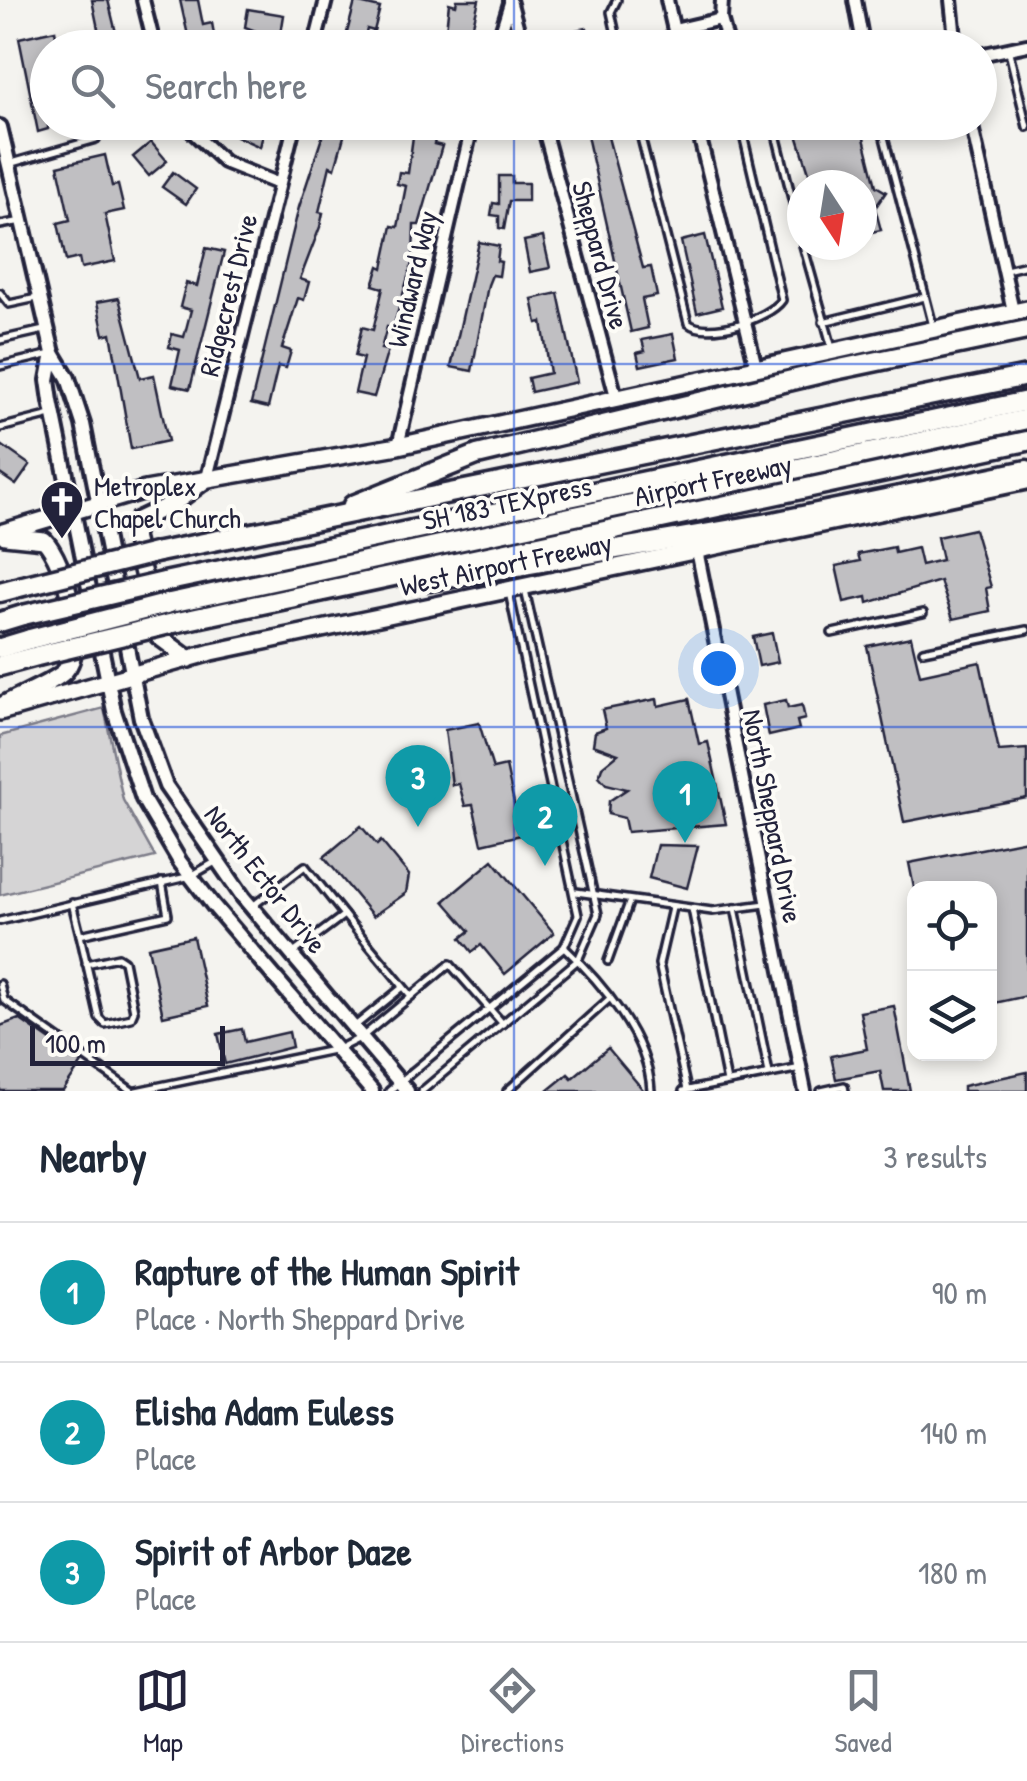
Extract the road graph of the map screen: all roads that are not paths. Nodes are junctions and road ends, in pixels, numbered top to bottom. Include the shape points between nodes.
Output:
1 (143, 0) edge
2 (326, 0) edge
3 (617, 0) edge
4 (667, 0) edge
5 (722, 0) edge
6 (855, 0) edge
7 (951, 0) edge
8 (510, 1) edge
9 (721, 20) junction
10 (150, 30) edge
11 (318, 30) edge
12 (501, 30) edge
13 (517, 30) edge
14 (615, 30) edge
15 (674, 30) joint
16 (724, 30) edge
17 (861, 30) edge
18 (954, 30) edge
19 (1027, 45) edge
20 (1008, 49) junction
21 (997, 51) edge
22 (0, 127) edge
23 (1027, 127) edge
24 (93, 140) edge
25 (201, 140) edge
26 (290, 140) edge
27 (469, 140) edge
28 (547, 140) edge
29 (642, 140) edge
30 (700, 140) edge
31 (744, 140) edge
32 (778, 140) edge
33 (885, 140) edge
34 (975, 140) edge
35 (2, 149) edge
36 (9, 164) junction
37 (787, 178) edge
38 (279, 184) junction
39 (22, 221) junction
40 (0, 225) edge
41 (807, 260) edge
42 (1027, 265) edge
43 (1004, 270) junction
44 (0, 293) edge
45 (925, 297) junction
46 (40, 298) junction
47 (1020, 310) edge
48 (744, 321) junction
49 (822, 322) junction
50 (934, 329) junction
51 (47, 330) junction
52 (1027, 330) edge
53 (0, 340) edge
54 (832, 350) junction
55 (53, 354) junction
56 (0, 366) edge
57 (756, 368) junction
58 (1027, 376) edge
59 (618, 400) junction
60 (1027, 401) edge
61 (54, 414) junction
62 (1027, 419) edge
63 (0, 428) edge
64 (1027, 441) edge
65 (398, 446) junction
66 (1027, 470) edge
67 (207, 478) junction
68 (1027, 482) edge
69 (99, 502) junction
70 (74, 509) junction
71 (316, 521) junction
72 (0, 535) edge
73 (697, 550) junction
74 (516, 587) junction
75 (9, 590) edge
76 (923, 613) dead end
77 (0, 622) edge
78 (178, 622) junction
79 (1027, 630) edge
80 (832, 633) dead end
81 (0, 648) edge
82 (33, 648) junction
83 (923, 650) dead end
84 (189, 659) junction
85 (0, 666) edge
86 (132, 672) junction
87 (108, 680) junction
88 (0, 710) edge
89 (555, 722) junction
90 (538, 725) junction
91 (217, 861) junction
92 (190, 876) junction
93 (162, 882) junction
94 (576, 892) junction
95 (596, 895) junction
96 (630, 902) junction
97 (72, 903) junction
98 (768, 904) junction
99 (252, 907) junction
100 (672, 908) junction
101 (734, 908) junction
102 (692, 910) junction
103 (344, 915) junction
104 (0, 921) edge
105 (80, 934) junction
106 (564, 947) junction
107 (292, 954) junction
108 (578, 960) junction
109 (608, 961) dead end
110 (86, 964) junction
111 (269, 970) junction
112 (0, 984) edge
113 (403, 987) junction
114 (411, 996) junction
115 (608, 1000) junction
116 (2, 1003) edge
117 (490, 1009) junction
118 (503, 1024) junction
119 (358, 1032) junction
120 (338, 1050) junction
121 (800, 1068) junction
122 (769, 1073) junction
123 (727, 1082) junction
124 (398, 1088) edge
125 (134, 1091) edge
126 (372, 1091) edge
127 (422, 1091) edge
128 (506, 1091) edge
129 (651, 1091) edge
130 (685, 1091) edge
131 (805, 1091) edge
132 (820, 1091) edge
133 (846, 1091) edge

1 - 10 street
2 - 11 street
3 - 14 lane via 611,12
4 - 15 street
5 - 9 street
6 - 17 street
7 - 18 street
8 - 12 street
8 - 13 street
9 - 15 street
9 - 16 street
19 - 20 street
20 - 21 street
20 - 23 lane
22 - 35 street
24 - 36 lane
25 - 38 street via 224,162
26 - 38 street, Ridgecrest Drive
27 - 65 street, Windward Way
28 - 59 street, Sheppard Drive
29 - 48 lane via 688,323 706,329
30 - 48 street
31 - 48 lane via 782,295 769,313
32 - 37 lane
33 - 45 lane
34 - 43 street
35 - 36 street
36 - 39 street
38 - 67 street, Ridgecrest Drive
39 - 40 lane
39 - 46 street
41 - 49 lane
42 - 43 lane
43 - 47 street
44 - 46 lane via 9,304
45 - 49 lane
45 - 50 lane
46 - 51 street
47 - 50 main road
48 - 57 street
49 - 54 lane
50 - 54 main road
51 - 53 lane
51 - 55 street
52 - 71 highway via 477,455
54 - 57 main road
55 - 56 lane
55 - 61 street, North Ector Drive via 48,380
55 - 69 street, North Ector Drive via 83,424
57 - 59 main road
58 - 71 highway, Airport Freeway
59 - 65 main road
60 - 77 highway, SH 183 TEXpress, bridge
61 - 63 lane
61 - 70 street, North Ector Drive
62 - 82 highway, SH 183 TEXpress, bridge via 170,603
64 - 78 highway, Airport Freeway
65 - 67 main road
66 - 78 highway via 256,616
67 - 69 main road
67 - 84 main road via 138,520 134,536 158,636
68 - 73 main road, West Airport Freeway
69 - 70 main road
69 - 86 street, North Ector Drive
70 - 72 main road
70 - 87 street, North Ector Drive
71 - 75 highway, Airport Freeway, bridge
72 - 88 main road via 44,540 58,553 76,634 62,674
73 - 74 main road, West Airport Freeway
73 - 98 street, North Sheppard Drive
74 - 84 main road, West Airport Freeway
74 - 89 lane
74 - 90 lane
76 - 80 lane
78 - 82 highway, Airport Freeway, bridge
79 - 83 lane
81 - 82 highway, SH 183 TEXpress
82 - 85 highway, Airport Freeway
84 - 86 main road, West Airport Freeway
86 - 87 main road, West Airport Freeway
86 - 91 street, North Ector Drive via 151,753
87 - 88 main road, West Airport Freeway
87 - 92 street, North Ector Drive via 136,782
89 - 90 lane
89 - 95 lane
90 - 94 lane
91 - 92 lane
91 - 99 street, North Ector Drive
92 - 93 lane
92 - 111 street, North Ector Drive
93 - 97 lane
93 - 105 lane via 168,914
94 - 95 lane
94 - 106 lane via 578,915
95 - 96 lane
95 - 108 lane via 598,914
96 - 100 lane
96 - 109 lane
97 - 104 lane
97 - 105 lane
98 - 101 lane
98 - 121 street, North Sheppard Drive
99 - 103 lane via 305,866
99 - 107 street, North Ector Drive
100 - 102 lane
100 - 130 lane via 659,958
101 - 102 lane
101 - 122 lane
102 - 123 lane
103 - 107 lane
103 - 113 lane
105 - 110 lane
106 - 108 lane
106 - 117 lane
107 - 111 street
107 - 119 street, North Ector Drive
108 - 115 lane
108 - 118 lane
110 - 110 lane via 99,1018 105,1024 131,1018 124,962 118,957
111 - 120 street, North Ector Drive
112 - 116 lane
113 - 114 lane
113 - 119 lane
114 - 117 lane via 450,964
114 - 119 lane
115 - 128 lane
115 - 129 lane via 644,1054
116 - 125 lane
117 - 118 lane
117 - 124 lane
118 - 127 lane
119 - 120 lane
119 - 124 street, North Ector Drive
120 - 125 lane
120 - 126 street, North Ector Drive
121 - 122 lane
121 - 131 street, North Sheppard Drive
122 - 123 lane
123 - 130 lane
132 - 133 lane

